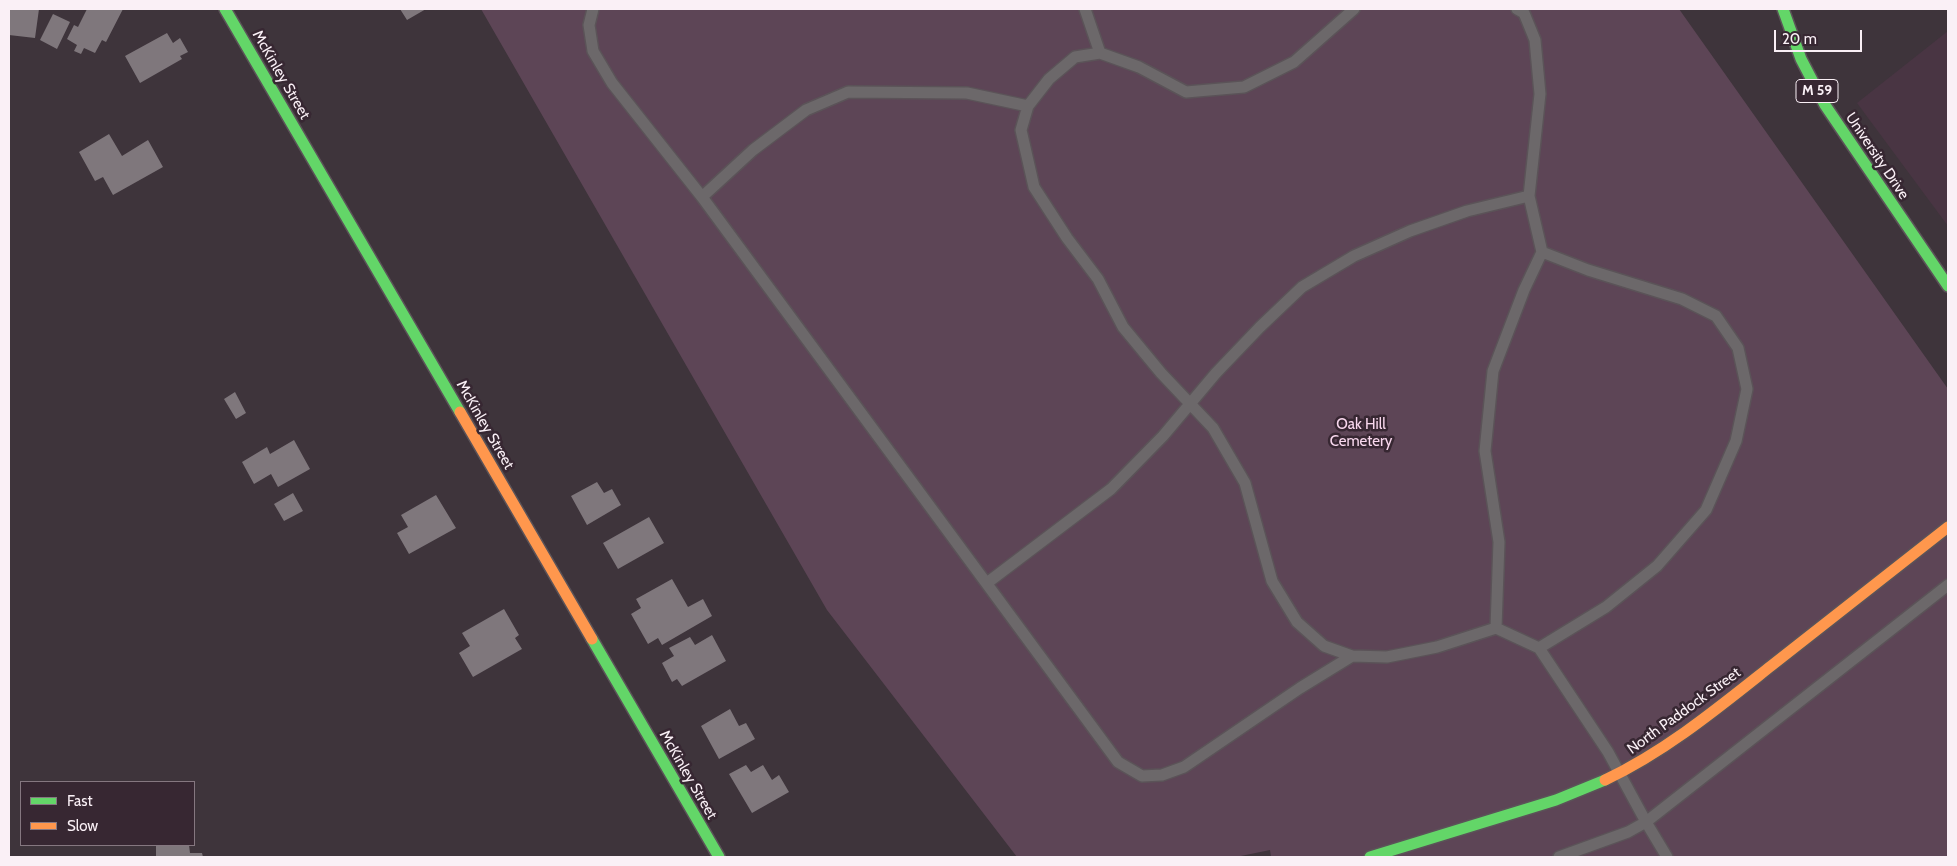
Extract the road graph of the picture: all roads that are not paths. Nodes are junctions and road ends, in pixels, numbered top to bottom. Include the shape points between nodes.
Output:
1 (225, 9) edge
2 (593, 9) edge
3 (1085, 9) edge
4 (1354, 9) edge
5 (1784, 9) edge
6 (1523, 10) edge
7 (1100, 53) junction
8 (1028, 106) junction
9 (1529, 196) junction
10 (702, 197) junction
11 (1542, 252) junction
12 (1948, 286) edge
13 (1190, 404) junction
14 (1948, 527) edge
15 (987, 583) junction
16 (1948, 584) edge
17 (1496, 628) junction
18 (1539, 648) junction
19 (1352, 656) junction
20 (1620, 774) junction
21 (1646, 822) junction
22 (719, 857) edge
23 (1370, 857) edge
24 (1558, 857) edge
25 (1667, 857) edge

1 - 22 main road, McKinley Street
2 - 10 lane via 589,25 593,51 612,83
3 - 7 lane
4 - 7 lane via 1294,62 1244,87 1186,92 1139,67
5 - 12 main road, University Drive / M 59 via 1802,63 1820,99
6 - 9 lane via 1535,40 1540,94
7 - 8 lane via 1075,57 1050,79
8 - 10 lane via 967,93 848,92 806,110 753,150
8 - 13 lane via 1020,130 1034,187 1098,279 1123,327
9 - 11 lane
9 - 13 lane via 1467,211 1410,231 1354,256 1302,287 1260,327
10 - 15 lane
11 - 17 lane via 1493,371 1485,451 1499,542
11 - 18 lane via 1682,300 1716,316 1738,348 1747,389 1736,441 1706,510 1656,566 1606,607
13 - 15 lane via 1111,489
13 - 19 lane via 1212,428 1245,483 1272,581 1298,622 1324,646
14 - 20 main road, North Paddock Street via 1706,717
15 - 19 lane via 1118,762 1142,776 1162,775 1184,767
16 - 21 lane
17 - 18 lane
17 - 19 lane via 1437,647 1387,657
18 - 20 lane
20 - 21 lane
20 - 23 main road, North Paddock Street via 1548,803
21 - 24 lane via 1628,832
21 - 25 lane

